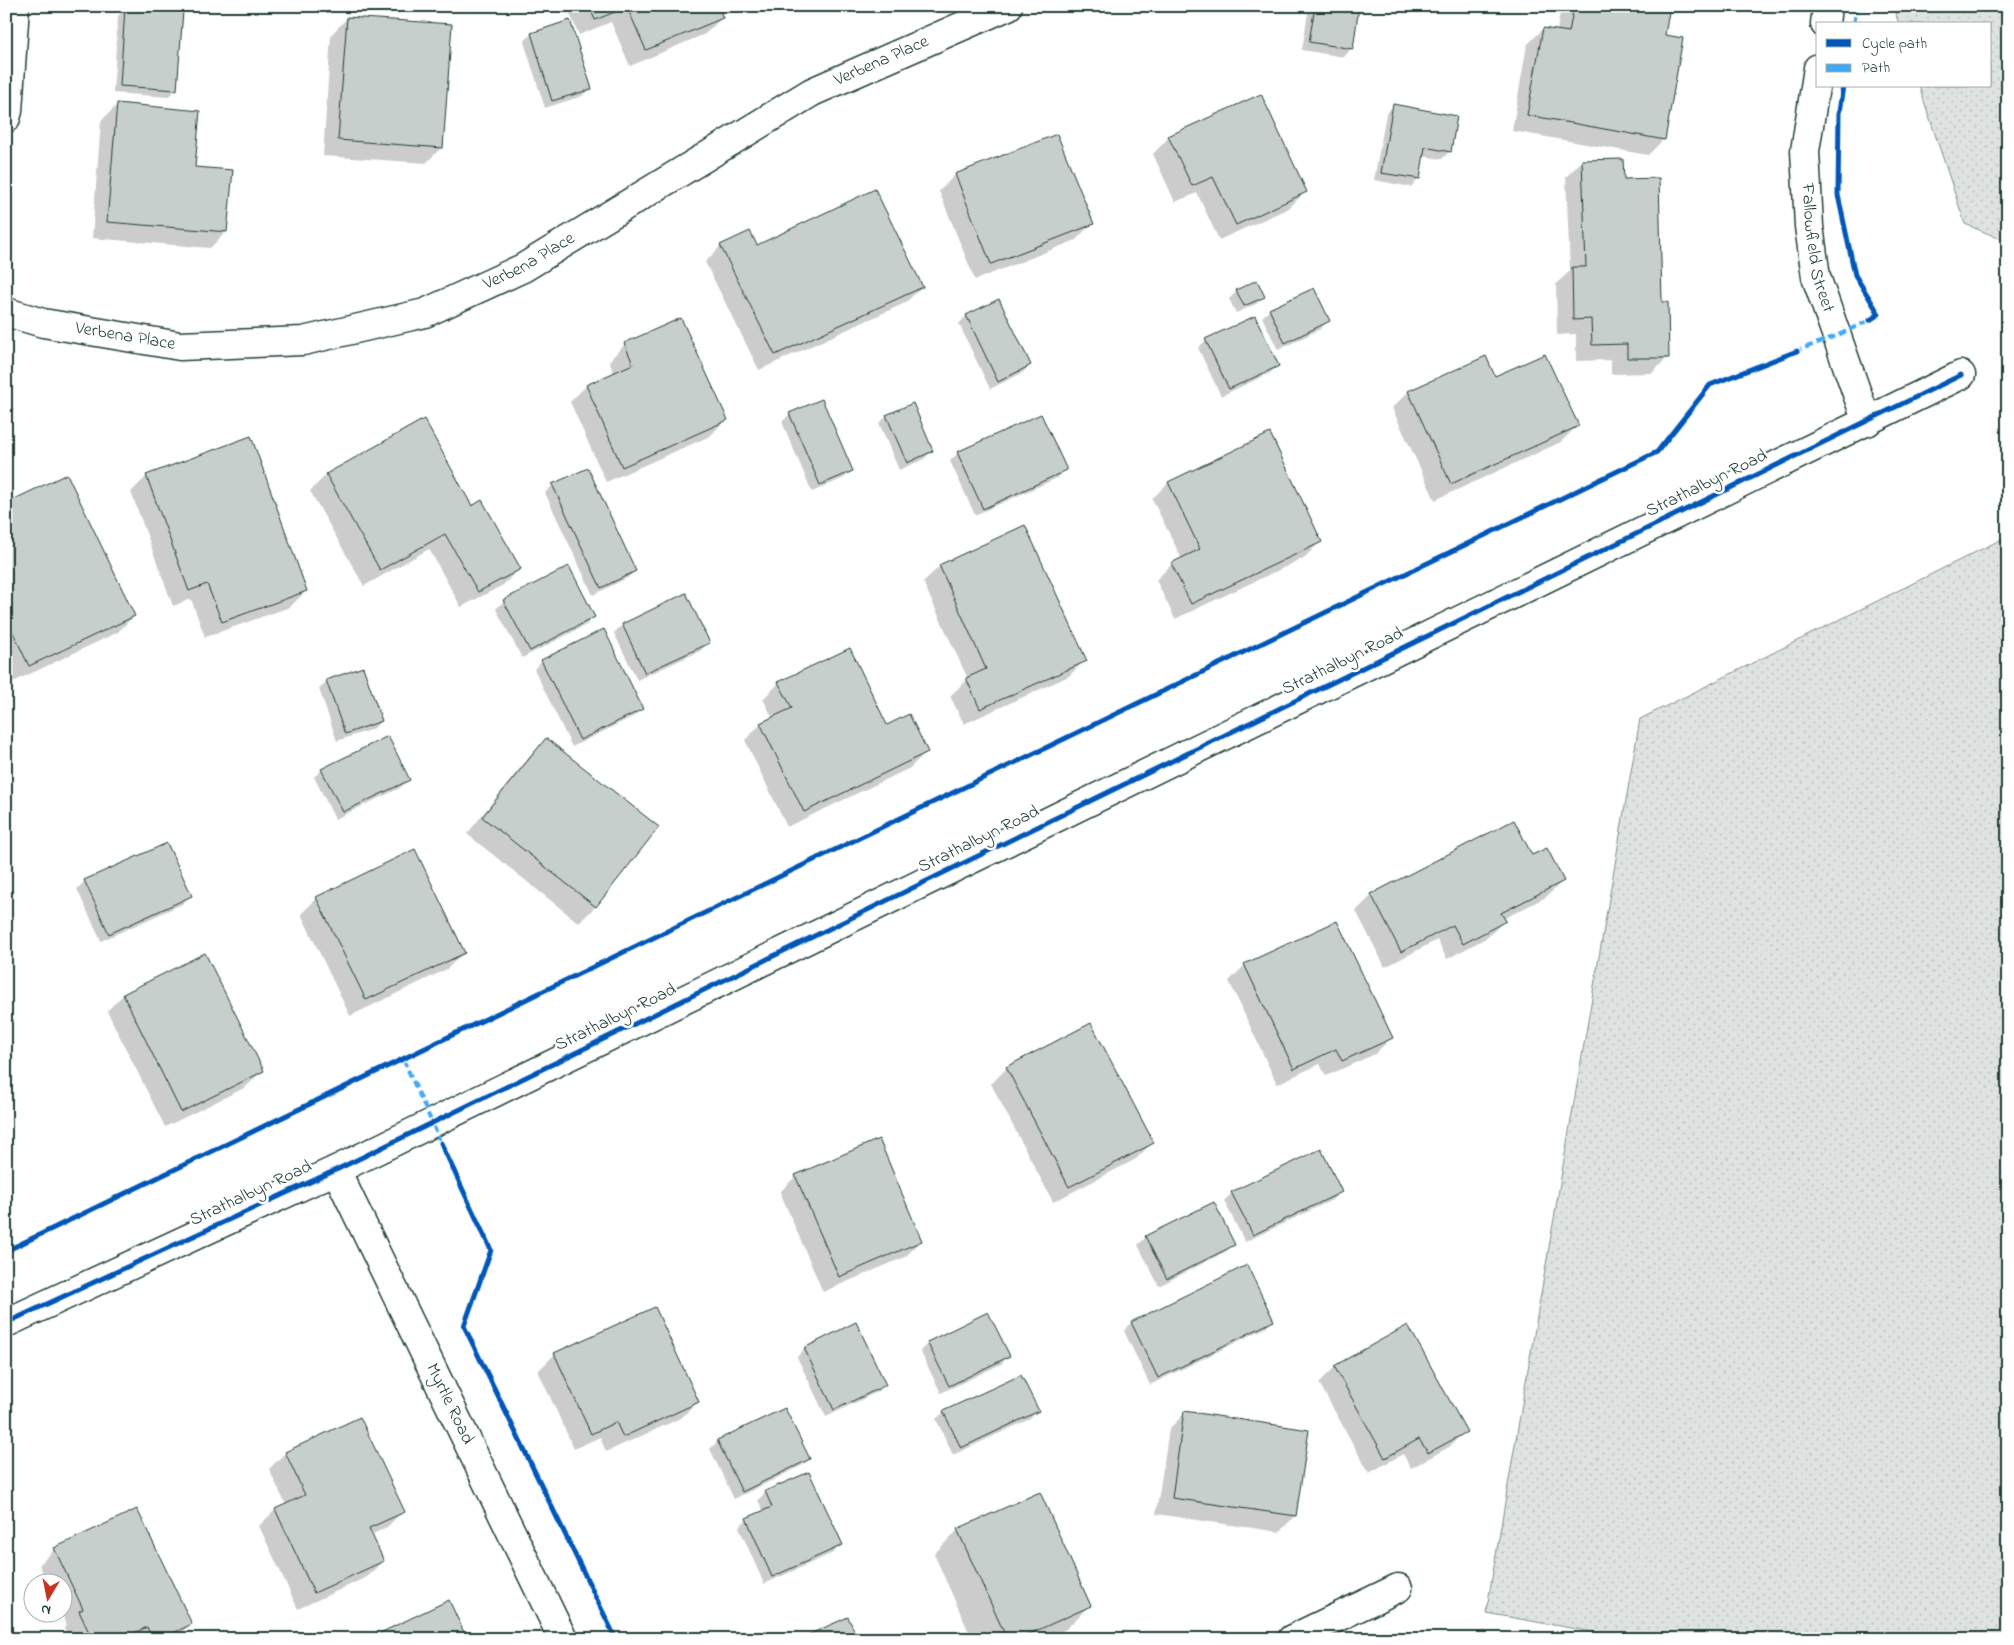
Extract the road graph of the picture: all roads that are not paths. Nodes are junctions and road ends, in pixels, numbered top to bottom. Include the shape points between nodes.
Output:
1 (16, 6) edge
2 (1008, 6) edge
3 (1828, 6) edge
4 (1825, 22) edge
5 (1816, 80) edge
6 (6, 118) edge
7 (6, 312) edge
8 (1961, 375) dead end
9 (1867, 422) junction
10 (336, 1170) junction
11 (6, 1323) edge
12 (1398, 1588) dead end
13 (563, 1639) edge
14 (1292, 1639) edge

1 - 6 street
2 - 7 street, Verbena Place via 812,92 523,268 425,313 302,341 180,346 43,323
3 - 4 street
5 - 9 street, Fallowfield Street via 1804,151 1816,277
8 - 9 street, Strathalbyn Road
9 - 10 street, Strathalbyn Road
10 - 11 street, Strathalbyn Road
10 - 13 street, Myrtle Road
12 - 14 street

